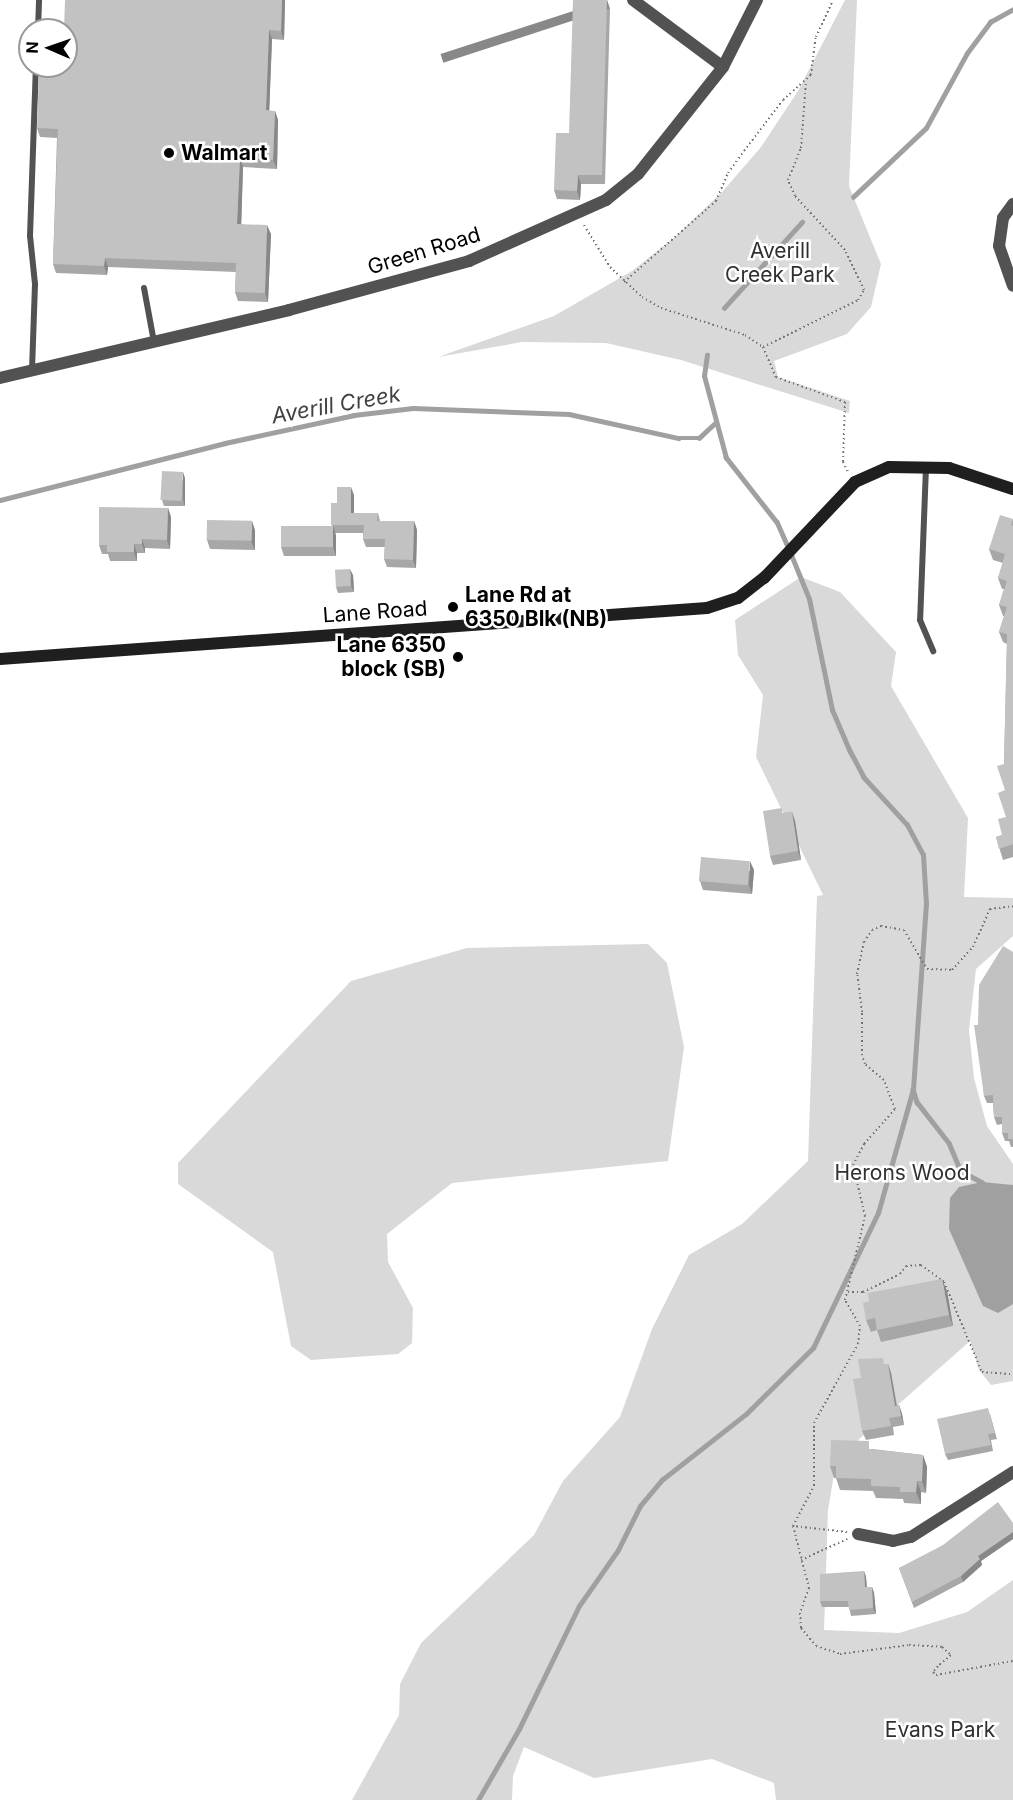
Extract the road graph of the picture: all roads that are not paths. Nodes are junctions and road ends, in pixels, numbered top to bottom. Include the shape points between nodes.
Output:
1 (39, 0) edge
2 (633, 0) edge
3 (757, 0) edge
4 (38, 18) edge
5 (723, 67) junction
6 (36, 78) edge
7 (1013, 204) edge
8 (1013, 286) edge
9 (144, 288) dead end
10 (154, 342) junction
11 (32, 371) junction
12 (0, 378) edge
13 (926, 467) junction
14 (1013, 489) edge
15 (933, 651) dead end
16 (2, 657) edge
17 (1013, 1472) edge
18 (858, 1534) road end

1 - 4 lane
2 - 5 street
3 - 5 street, Green Road
5 - 10 street, Green Road via 638,174 606,200 469,261
6 - 11 lane via 30,236 35,284
7 - 8 street via 999,233 1002,261
9 - 10 lane
10 - 11 street, Green Road
11 - 12 street, Green Road
13 - 14 street, Lane Road via 949,468
13 - 15 lane via 920,620
13 - 16 street, Lane Road via 889,467 855,482 826,507 777,564 738,598 708,608
17 - 18 street via 911,1537 893,1541

